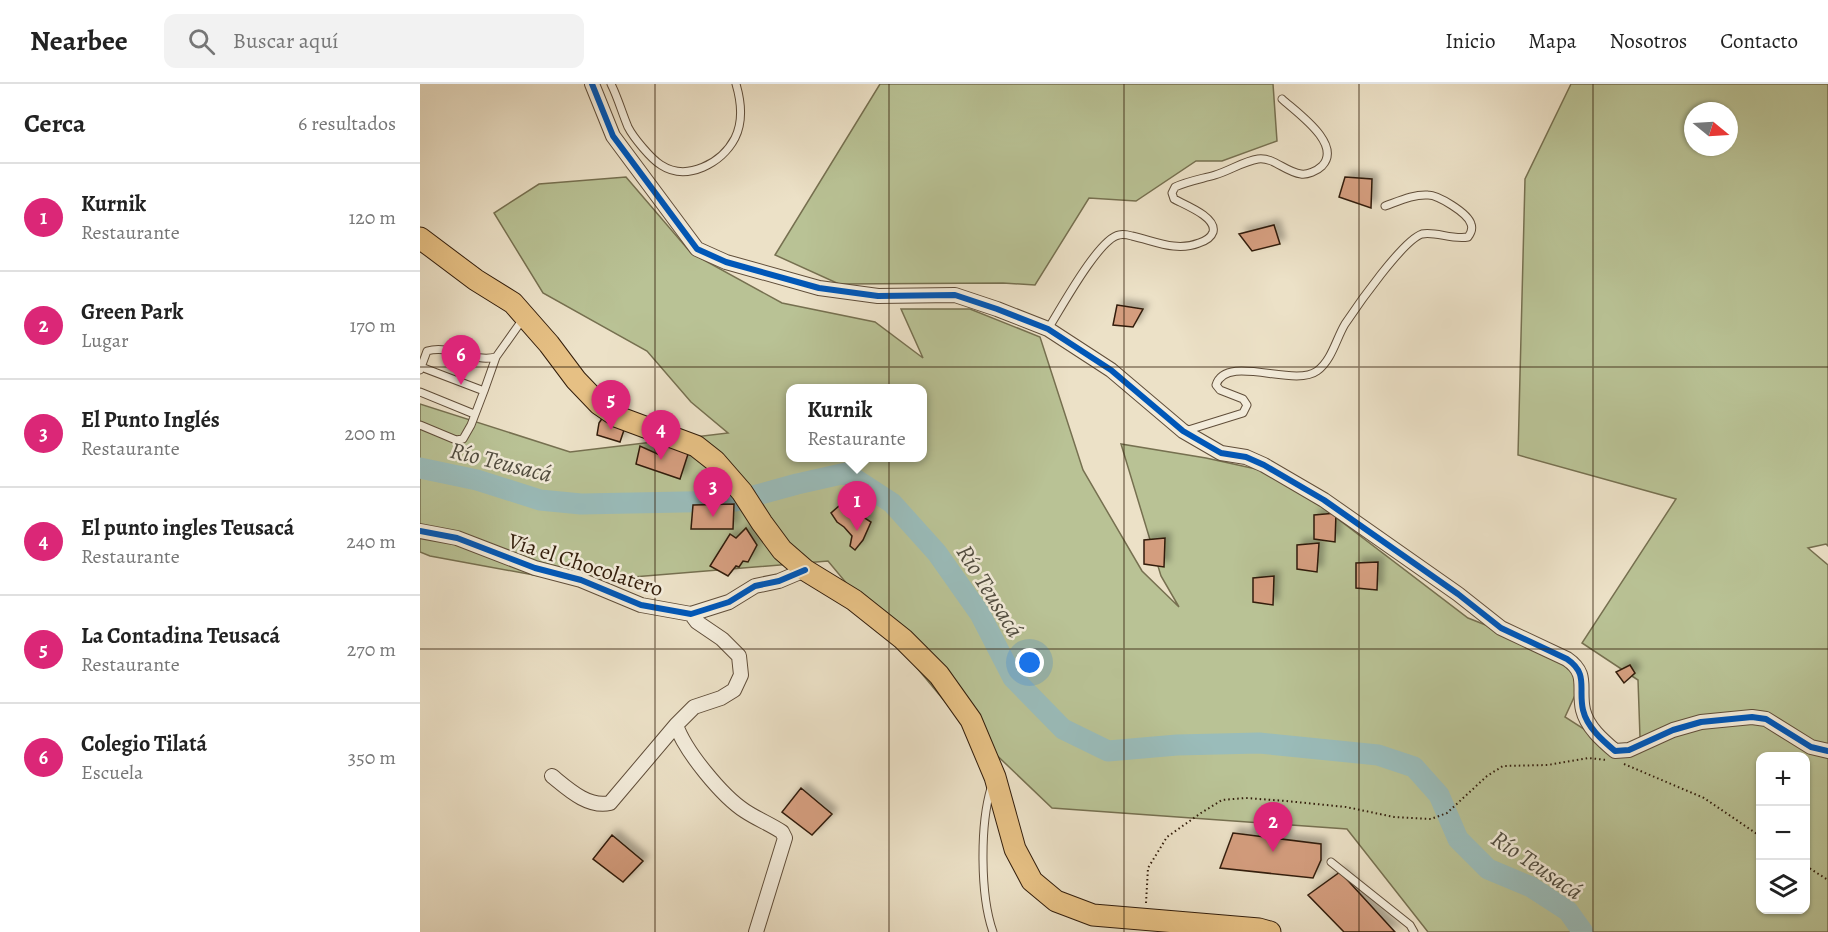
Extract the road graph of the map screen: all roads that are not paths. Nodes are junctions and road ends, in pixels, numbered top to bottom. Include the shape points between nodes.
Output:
1 (592, 84) edge
2 (612, 84) edge
3 (736, 84) edge
4 (1282, 99) dead end
5 (1385, 206) dead end
6 (420, 238) edge
7 (525, 316) junction
8 (1048, 329) junction
9 (496, 357) junction
10 (421, 369) edge
11 (484, 391) junction
12 (420, 392) edge
13 (474, 414) junction
14 (420, 425) edge
15 (1183, 432) junction
16 (420, 531) edge
17 (806, 570) junction
18 (691, 614) junction
19 (676, 725) junction
20 (1828, 751) edge
21 (552, 776) dead end
22 (995, 777) junction
23 (1331, 862) dead end
24 (756, 932) edge
25 (993, 932) edge
26 (1270, 932) edge
27 (1414, 932) edge

1 - 8 street via 613,136 697,249 726,262 819,288 878,296 955,295
2 - 3 lane via 629,129 644,148 661,165 687,172 716,159 735,138 740,107
4 - 8 lane via 1325,139 1328,154 1323,166 1300,174 1269,159 1256,159 1175,187 1174,199 1211,221 1212,236 1189,247 1165,246 1121,234 1111,237
5 - 15 lane via 1431,195 1469,219 1471,232 1461,238 1422,234 1414,239 1367,293 1323,367 1305,375 1225,373 1215,385 1243,399 1243,413
6 - 7 main road via 513,303
7 - 9 lane
7 - 17 main road via 599,405 618,417 696,446 716,461 782,550
8 - 15 street via 1111,370
9 - 10 lane via 485,360 437,348 427,351
9 - 11 lane
10 - 11 lane
11 - 13 lane
12 - 13 lane
13 - 14 lane via 463,439 456,440
15 - 20 street via 1221,453 1264,465 1324,500 1501,628 1574,664 1582,680 1583,711 1597,735 1615,751 1629,750 1701,722 1752,717 1766,719 1811,747
16 - 18 street, Vía el Chocolatero via 457,538 641,605
17 - 18 street, Vía el Chocolatero via 755,586 729,602
17 - 22 main road via 854,600 903,639 939,675 971,720
18 - 19 street via 739,656 741,675 734,690 694,707
19 - 21 street via 610,803 593,802 577,795
19 - 24 street via 688,751 729,798 782,832 785,838
22 - 25 lane via 985,808 984,878
22 - 26 main road via 1015,849 1032,881 1056,901 1093,915
23 - 27 lane

